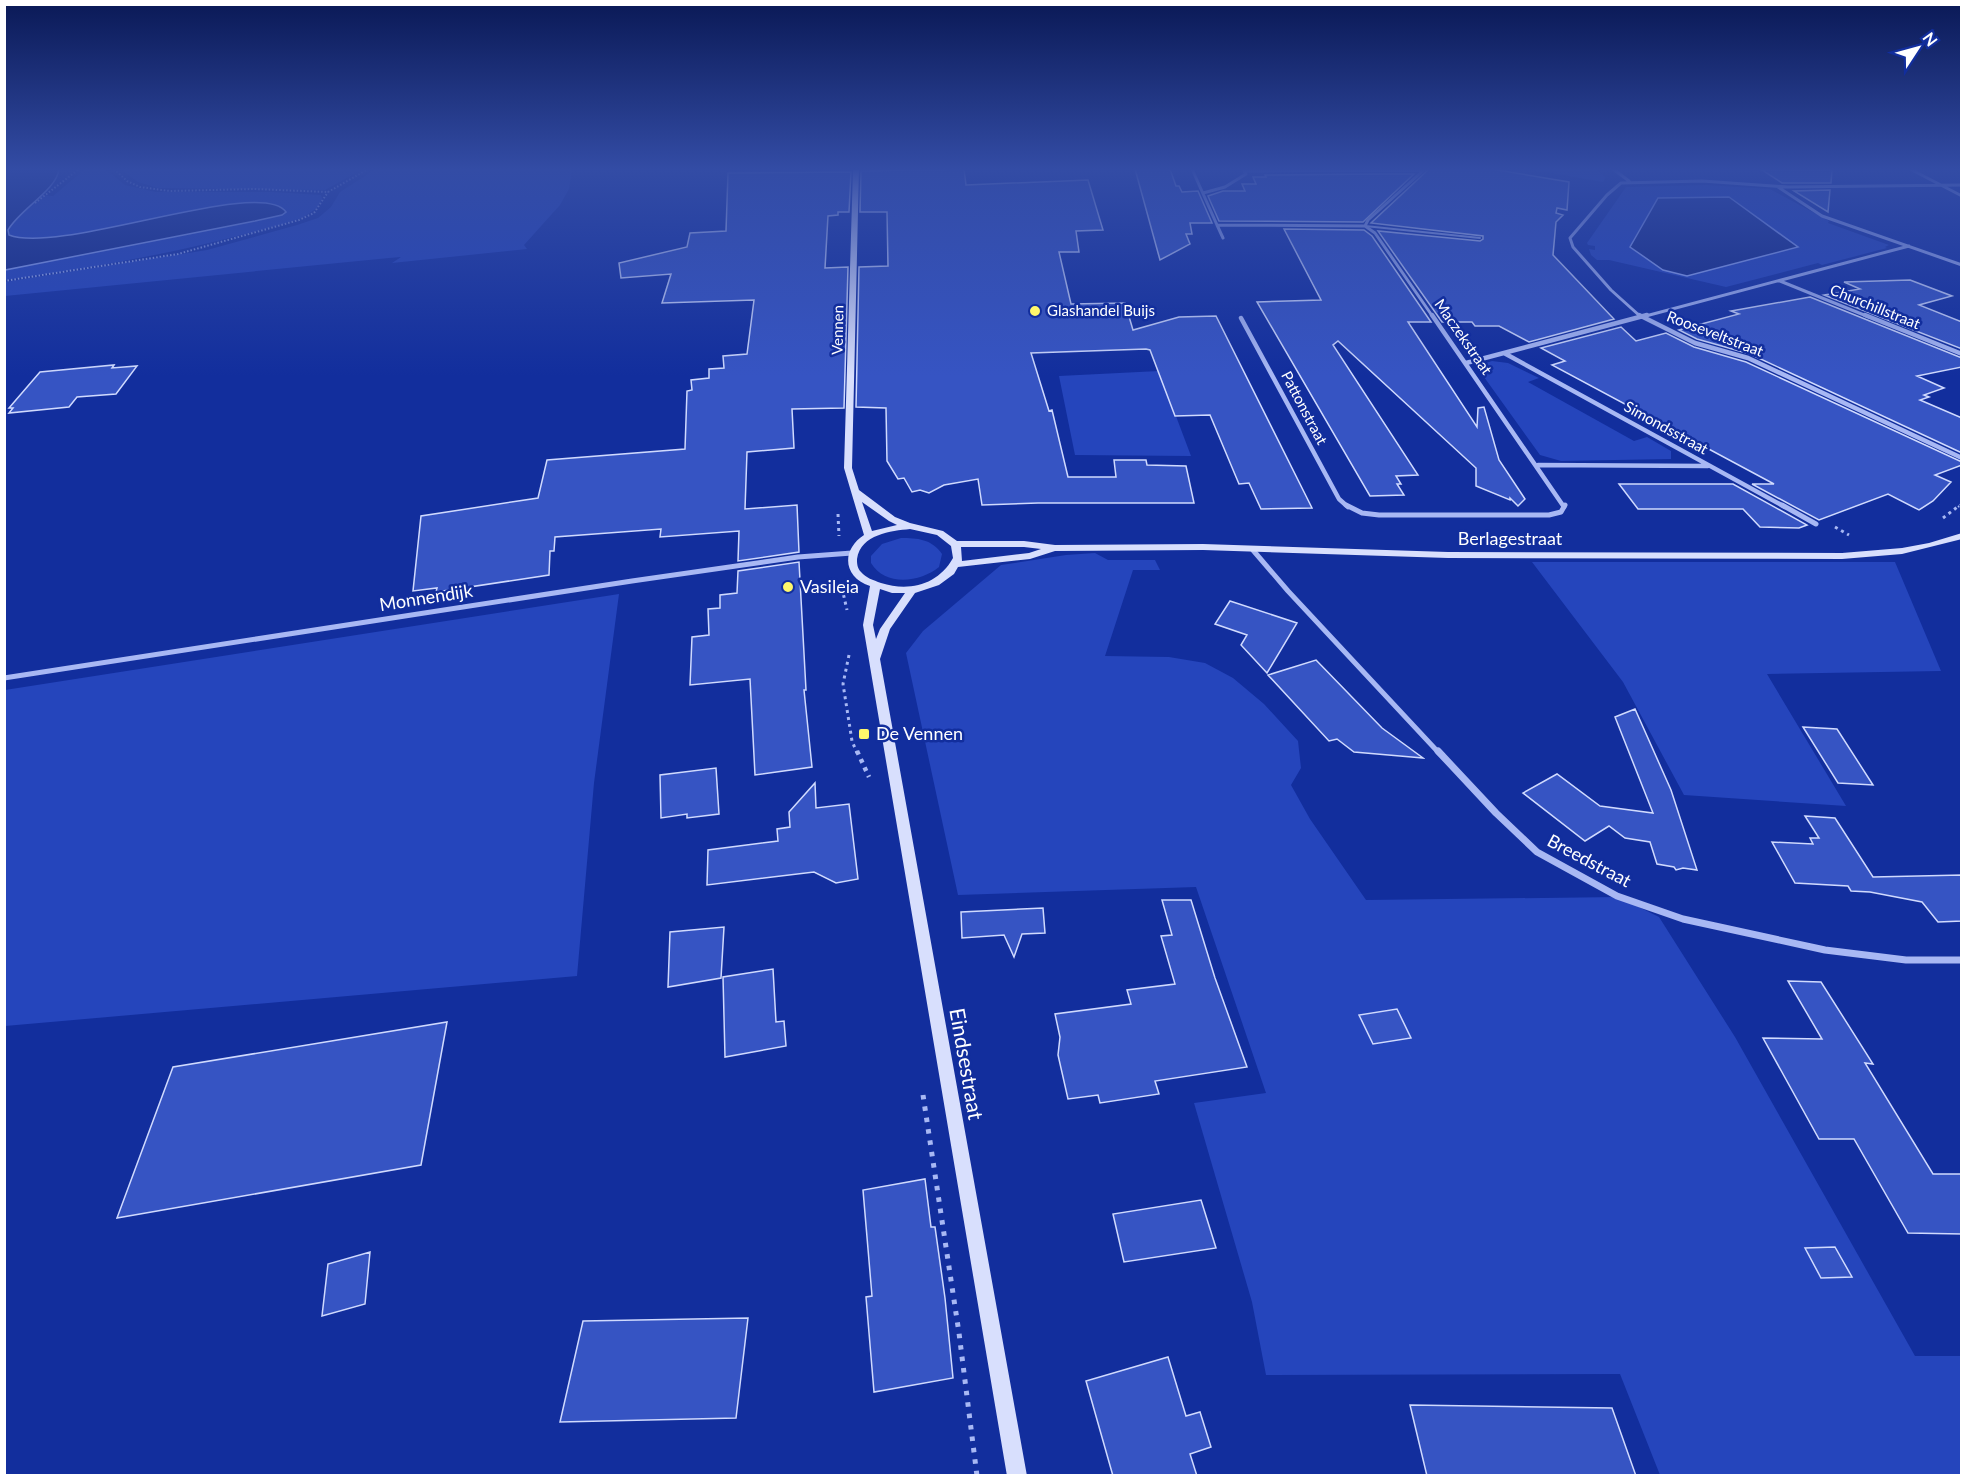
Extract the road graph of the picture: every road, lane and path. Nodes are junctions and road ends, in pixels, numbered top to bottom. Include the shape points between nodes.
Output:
1 (235, 238) edge
2 (855, 238) edge
3 (1379, 238) edge
4 (1570, 238) edge
5 (1886, 238) edge
6 (1909, 246) junction
7 (1962, 265) edge
8 (4, 281) edge
9 (1779, 281) junction
10 (1641, 317) junction
11 (1241, 318) dead end
12 (1504, 353) junction
13 (1962, 354) edge
14 (1466, 363) junction
15 (1962, 458) edge
16 (1538, 465) junction
17 (1710, 466) junction
18 (854, 491) junction
19 (1348, 508) joint
20 (1816, 524) joint
21 (910, 526) junction
22 (869, 536) junction
23 (1962, 536) edge
24 (1858, 540) dead end
25 (955, 544) junction
26 (1055, 548) junction
27 (1252, 549) junction
28 (852, 553) junction
29 (838, 555) junction
30 (958, 564) junction
31 (875, 586) junction
32 (912, 590) junction
33 (848, 614) dead end
34 (851, 650) dead end
35 (874, 660) junction
36 (4, 678) edge
37 (872, 785) dead end
38 (1962, 960) edge
39 (922, 1093) dead end
40 (976, 1476) edge
41 (1017, 1476) edge

1 - 8 path via 178,254
2 - 18 street, Vennen via 848,468
3 - 14 street, Maczekstraat
4 - 10 street, Rooseveltstraat via 1573,248
5 - 6 street
6 - 7 street
6 - 9 street
9 - 10 street
9 - 13 street, Churchillstraat
10 - 12 street
10 - 15 street, Rooseveltstraat via 1695,343 1748,358
11 - 19 street, Pattonstraat via 1339,499
12 - 14 street
12 - 17 street, Simondsstraat
14 - 16 street, Maczekstraat
16 - 17 street
16 - 19 street, Maczekstraat via 1565,506 1561,512 1379,515 1360,514
17 - 20 street, Simondsstraat
18 - 21 street via 892,519
18 - 22 street, Vennen
20 - 24 path via 1830,524
21 - 22 street
21 - 25 street via 936,531
22 - 28 street
23 - 27 street, Berlagestraat via 1898,553 1842,556 1448,555
25 - 26 street, Berlagestraat
25 - 30 street
26 - 27 street, Berlagestraat
26 - 30 street, Berlagestraat via 1030,556
27 - 38 street, Breedstraat via 1496,813 1537,852 1617,896 1683,919 1825,950 1906,960
28 - 29 street, Monnendijk
28 - 31 street via 852,567 860,578
29 - 33 path
29 - 36 street, Monnendijk via 727,567
30 - 32 street via 942,581
31 - 32 street
31 - 35 street, Eindsestraat via 868,625
32 - 35 street, Eindsestraat via 885,629
34 - 37 path via 843,684 852,741
35 - 41 street, Eindsestraat
39 - 40 path via 965,1363

